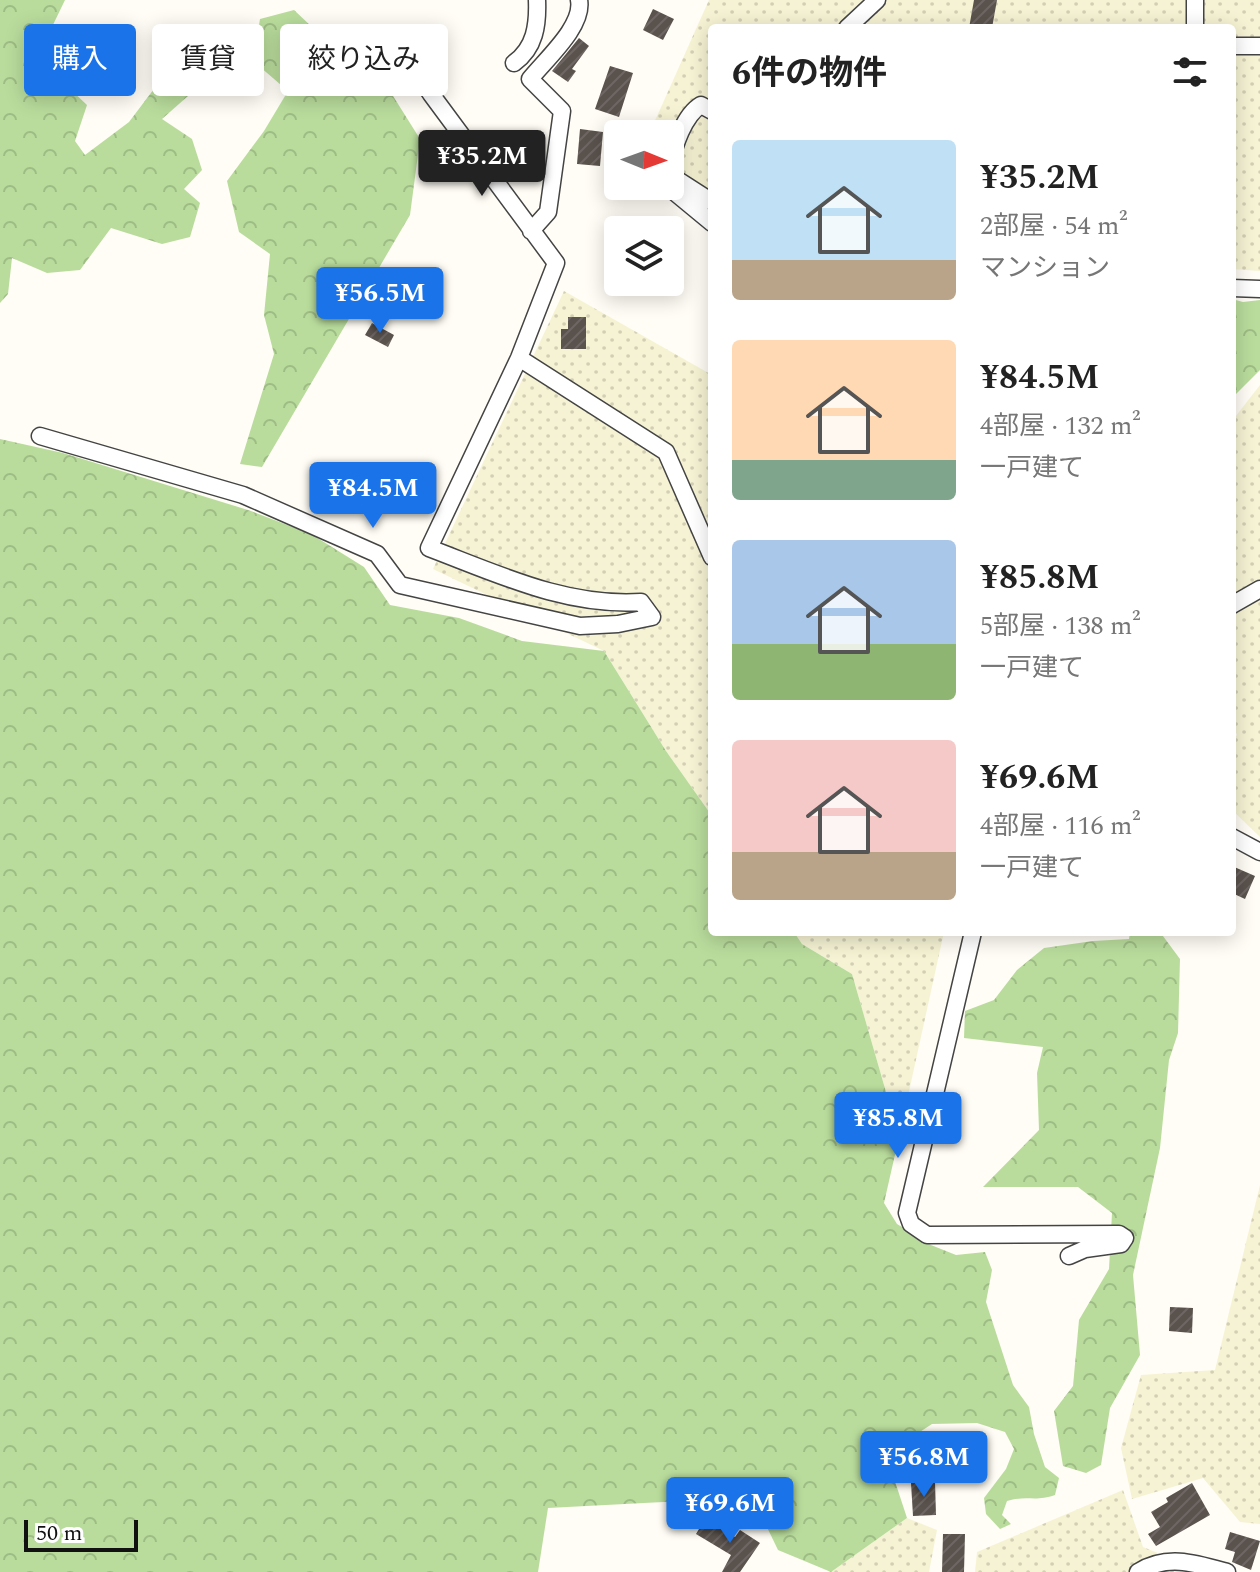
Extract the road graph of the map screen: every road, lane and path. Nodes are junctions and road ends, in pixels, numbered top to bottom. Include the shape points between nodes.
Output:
1 (537, 0) edge
2 (579, 0) edge
3 (877, 0) edge
4 (1195, 0) edge
5 (851, 24) edge
6 (1195, 24) edge
7 (1236, 46) edge
8 (1260, 46) edge
9 (514, 63) dead end
10 (432, 96) edge
11 (708, 109) edge
12 (684, 127) edge
13 (684, 184) edge
14 (708, 199) edge
15 (684, 200) edge
16 (708, 220) edge
17 (531, 231) junction
18 (1236, 288) edge
19 (1260, 289) edge
20 (519, 358) junction
21 (40, 436) dead end
22 (708, 548) edge
23 (1260, 589) edge
24 (1236, 603) edge
25 (1236, 839) edge
26 (1260, 852) edge
27 (972, 936) edge
28 (1069, 1256) dead end
29 (1138, 1572) edge
30 (1227, 1572) edge

1 - 9 street via 533,40
2 - 17 street via 577,22 530,79 562,111 548,212
3 - 5 street
4 - 6 street
7 - 8 street
10 - 17 street
11 - 12 street via 701,105 692,110
13 - 14 street
15 - 16 street
17 - 20 street via 556,263
18 - 19 street
20 - 21 street via 429,548 552,594 613,604 641,602 652,617 580,626 400,585 377,554 243,495
20 - 22 street via 666,452
23 - 24 street
25 - 26 street
27 - 28 street via 907,1213 911,1224 927,1235 1125,1238 1121,1244
29 - 30 street via 1152,1563 1174,1560

